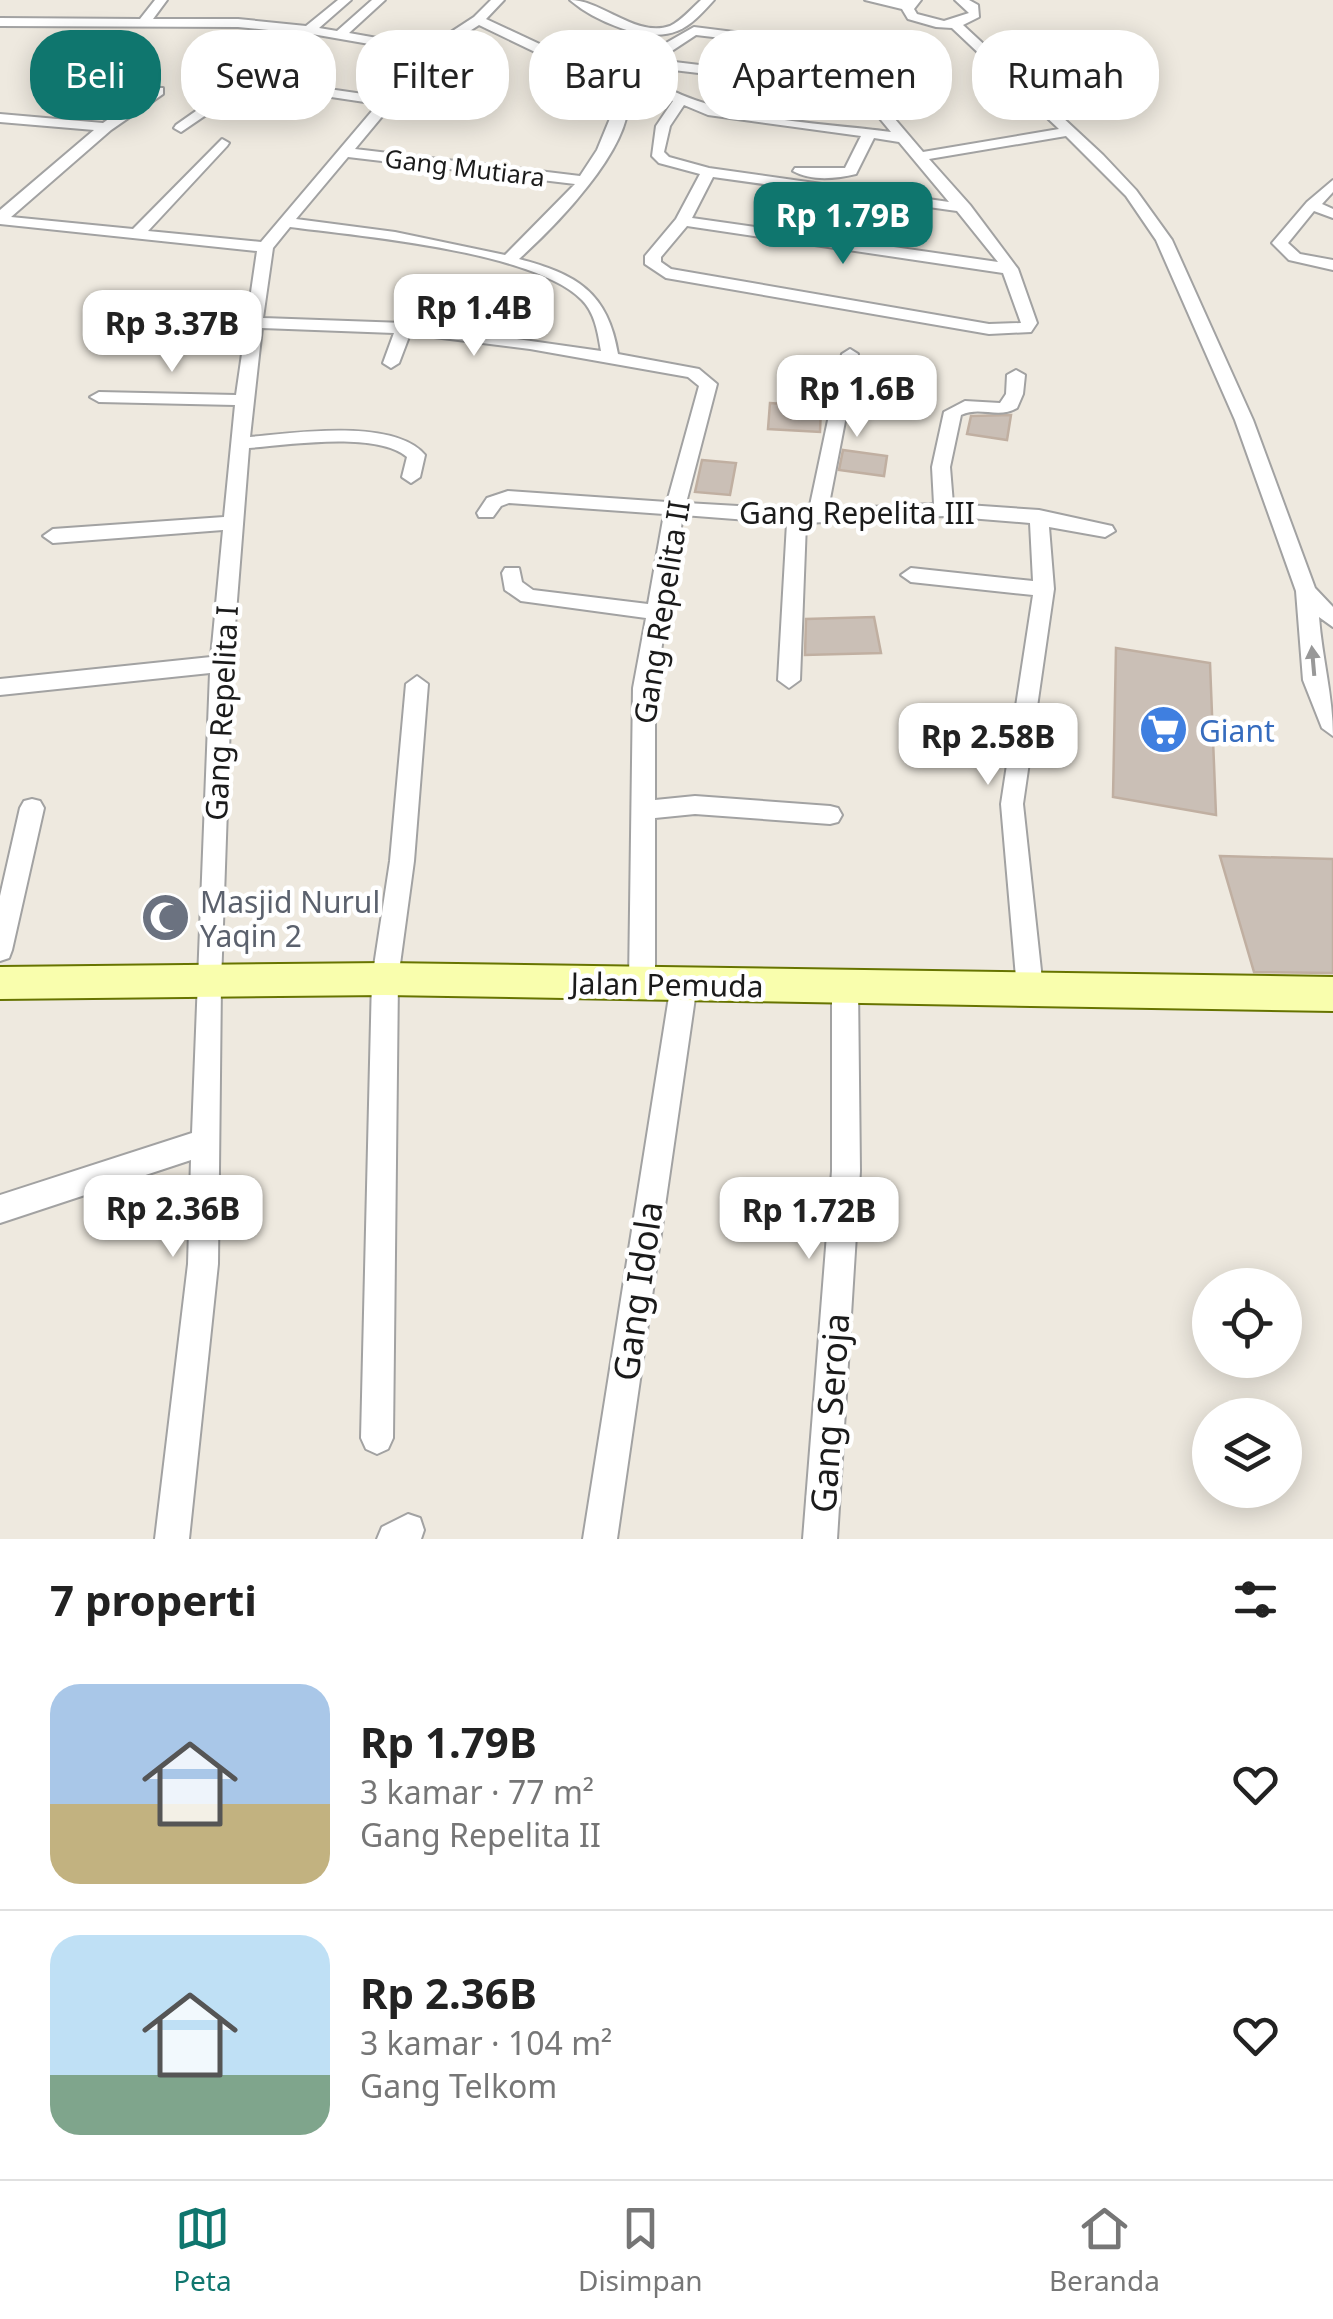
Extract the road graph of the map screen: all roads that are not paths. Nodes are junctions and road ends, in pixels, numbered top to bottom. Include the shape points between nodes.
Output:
1 (161, 0) edge
2 (344, 0) edge
3 (379, 0) edge
4 (509, 0) edge
5 (576, 0) edge
6 (708, 0) edge
7 (872, 0) edge
8 (961, 0) edge
9 (912, 3) edge
10 (489, 10) edge
11 (330, 12) junction
12 (360, 18) junction
13 (145, 21) junction
14 (0, 22) edge
15 (956, 24) junction
16 (310, 30) joint
17 (460, 30) edge
18 (336, 34) edge
19 (340, 35) junction
20 (356, 38) edge
21 (680, 101) joint
22 (0, 118) edge
23 (117, 120) edge
24 (193, 120) edge
25 (370, 120) edge
26 (887, 120) edge
27 (106, 128) junction
28 (182, 128) dead end
29 (1068, 131) junction
30 (869, 135) junction
31 (902, 138) junction
32 (222, 142) dead end
33 (343, 152) junction
34 (918, 156) junction
35 (708, 172) junction
36 (751, 177) junction
37 (586, 182) junction
38 (1333, 184) edge
39 (0, 189) edge
40 (27, 192) junction
41 (1312, 205) junction
42 (965, 208) junction
43 (1333, 214) edge
44 (0, 219) edge
45 (683, 221) junction
46 (283, 222) junction
47 (136, 234) junction
48 (265, 247) junction
49 (508, 260) junction
50 (1333, 264) edge
51 (1010, 269) junction
52 (257, 323) junction
53 (404, 328) junction
54 (850, 354) dead end
55 (610, 356) junction
56 (391, 364) dead end
57 (1016, 375) dead end
58 (99, 397) dead end
59 (244, 400) junction
60 (240, 443) junction
61 (410, 476) dead end
62 (675, 508) junction
63 (944, 510) junction
64 (486, 514) dead end
65 (1039, 516) junction
66 (807, 517) junction
67 (234, 523) junction
68 (1104, 531) dead end
69 (53, 536) dead end
70 (512, 573) dead end
71 (911, 576) dead end
72 (1044, 589) junction
73 (1306, 591) junction
74 (656, 612) junction
75 (1333, 620) edge
76 (221, 664) junction
77 (789, 680) dead end
78 (417, 684) dead end
79 (0, 687) edge
80 (1333, 728) edge
81 (32, 808) dead end
82 (644, 810) junction
83 (830, 815) dead end
84 (0, 950) edge
85 (384, 979) junction
86 (0, 983) edge
87 (208, 983) junction
88 (642, 984) junction
89 (684, 984) junction
90 (845, 986) junction
91 (1030, 990) junction
92 (1333, 994) edge
93 (204, 1142) junction
94 (0, 1209) edge
95 (377, 1438) dead end
96 (172, 1539) edge
97 (600, 1539) edge
98 (820, 1539) edge

1 - 13 street
2 - 11 street
3 - 12 street
4 - 10 street
5 - 6 street via 592,12 663,30
7 - 9 street
8 - 15 street via 975,14
9 - 15 street via 909,12 924,21
10 - 17 street
10 - 37 street via 588,72 623,103
11 - 12 street
11 - 16 street
12 - 19 street
13 - 14 street
13 - 16 street
15 - 29 street
18 - 19 street
19 - 20 street
21 - 30 street
21 - 35 street via 663,126 657,152
22 - 27 street
23 - 27 street
24 - 28 street
25 - 33 street
26 - 31 street
27 - 40 street
29 - 34 street
29 - 73 street via 1131,193 1164,240 1244,420
30 - 31 street
30 - 36 street via 843,174 773,168
31 - 34 street
32 - 47 street
33 - 37 street, Gang Mutiara
33 - 46 street
34 - 42 street
35 - 36 street
35 - 45 street
36 - 42 street
37 - 49 street
38 - 41 street
39 - 40 street
40 - 44 street
41 - 43 street
41 - 50 street via 1281,249
42 - 51 street
44 - 47 street
45 - 51 street
45 - 51 street via 653,256 656,270 1012,331 1029,323
46 - 48 street
46 - 49 street
47 - 48 street
48 - 52 street, Gang Repelita I
49 - 55 street via 585,294 606,327
52 - 53 street
52 - 59 street, Gang Repelita I
53 - 55 street
53 - 56 street
54 - 66 street
55 - 62 street, Gang Repelita II via 704,377 709,392
57 - 63 street via 1012,406 966,404 953,412 941,467
58 - 59 street
59 - 60 street, Gang Repelita I
60 - 61 street via 400,442 416,456
60 - 67 street, Gang Repelita I
62 - 64 street, Gang Repelita III via 508,497
62 - 66 street, Gang Repelita III
62 - 74 street, Gang Repelita II
63 - 65 street, Gang Repelita III
63 - 66 street, Gang Repelita III
65 - 68 street, Gang Repelita III
65 - 72 street
66 - 77 street
67 - 69 street
67 - 76 street, Gang Repelita I
70 - 74 street via 512,584 528,596
71 - 72 street
72 - 91 street via 1012,804
73 - 75 street
80 -> 73 street via 1314,680
74 - 82 street, Gang Repelita II via 644,688
76 - 79 street
76 - 87 street, Gang Repelita I
78 - 85 street
81 - 84 street
82 - 83 street via 695,805
82 - 88 street, Gang Repelita II
85 - 87 main road, Jalan Pemuda
85 - 88 main road, Jalan Pemuda
85 - 95 street
86 - 87 main road, Jalan Pemuda
87 - 93 street, Gang Repelita I
88 - 89 main road, Jalan Pemuda
89 - 90 main road, Jalan Pemuda
89 - 97 street, Gang Idola
90 - 91 main road, Jalan Pemuda
90 - 98 street, Gang Seroja via 846,1171
91 - 92 main road, Jalan Pemuda
93 - 94 street
93 - 96 street, Gang Repelita I via 203,1264

